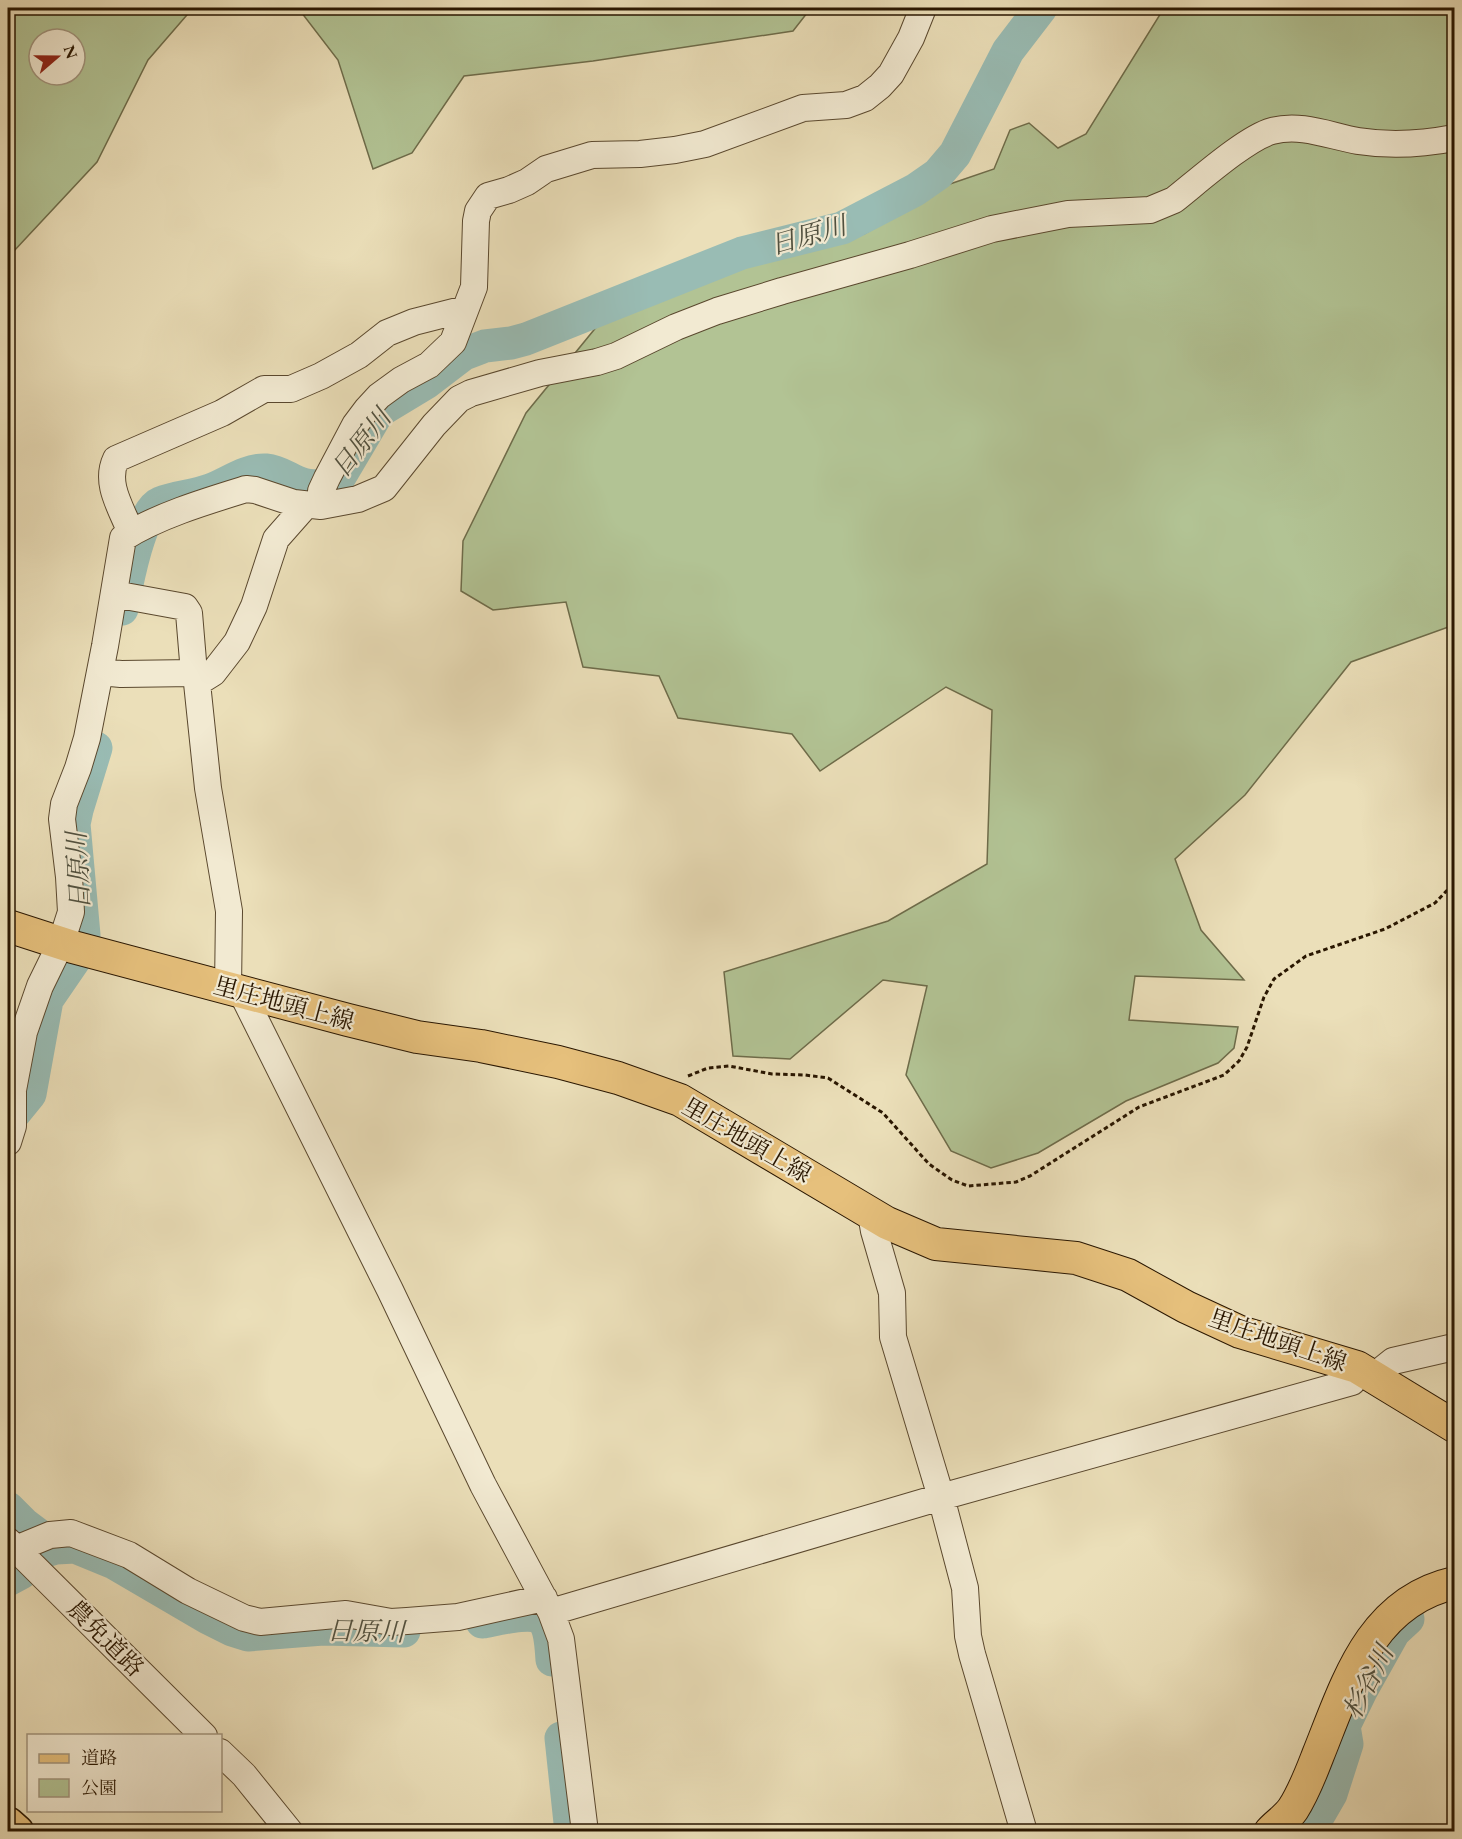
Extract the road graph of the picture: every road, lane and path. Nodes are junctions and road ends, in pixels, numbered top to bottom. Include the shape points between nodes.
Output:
1 (923, 8) edge
2 (1455, 138) edge
3 (465, 309) junction
4 (319, 495) junction
5 (141, 528) junction
6 (121, 596) junction
7 (109, 673) junction
8 (195, 678) junction
9 (1455, 883) edge
10 (8, 926) edge
11 (74, 947) junction
12 (235, 991) junction
13 (678, 1076) dead end
14 (11, 1124) edge
15 (871, 1214) junction
16 (1455, 1347) edge
17 (1365, 1372) junction
18 (1455, 1426) edge
19 (941, 1497) junction
20 (27, 1549) edge
21 (1455, 1583) edge
22 (548, 1605) junction
23 (202, 1734) edge
24 (222, 1754) edge
25 (8, 1824) edge
26 (17, 1832) edge
27 (290, 1832) edge
28 (585, 1832) edge
29 (1024, 1832) edge
30 (1270, 1832) edge

1 - 3 street via 891,74 864,98 846,105 803,108 705,144 640,154 592,155 546,169 527,182 488,196 478,211 474,287
2 - 4 street via 1403,144 1359,141 1302,129 1271,131 1241,148 1162,206 1068,214 992,229 717,311 597,362 471,393 459,399 435,425 384,488 358,499
3 - 4 street via 453,342 442,354 367,408
3 - 5 street via 387,333 359,355 321,376 291,389 264,389 222,413 116,459 111,469 111,486
4 - 5 street via 246,489
4 - 8 street via 276,539 254,606 237,642 213,673
5 - 6 street via 123,538
6 - 7 street
6 - 8 street via 185,607 189,613
7 - 8 street
7 - 11 street via 62,819
8 - 12 street via 208,788 225,877
9 - 13 path via 1435,903 1385,928 1306,956 1274,979 1247,1047 1224,1075 1139,1107 1016,1182 968,1186 952,1180 928,1164 883,1113 828,1078 729,1066
10 - 11 main road, 里庄地頭上線
11 - 12 main road, 里庄地頭上線
11 - 14 street via 40,986 24,1032
12 - 15 main road, 里庄地頭上線 via 417,1036 514,1053 618,1078 680,1100
12 - 22 street via 390,1290 483,1485
15 - 17 main road, 里庄地頭上線 via 936,1244 1076,1258 1128,1275 1240,1332
15 - 19 street via 892,1293 892,1337
16 - 17 street via 1393,1361
17 - 18 main road, 里庄地頭上線
17 - 19 street via 1352,1382
19 - 22 street
19 - 29 street via 964,1588 972,1654
20 - 22 street via 71,1533 129,1555 188,1591 260,1622 346,1614 391,1622
20 - 23 street, 農免道路
21 - 30 main road via 1415,1598 1375,1634 1345,1686 1304,1791 1292,1811
22 - 28 street via 561,1639
24 - 27 street
25 - 26 highway

